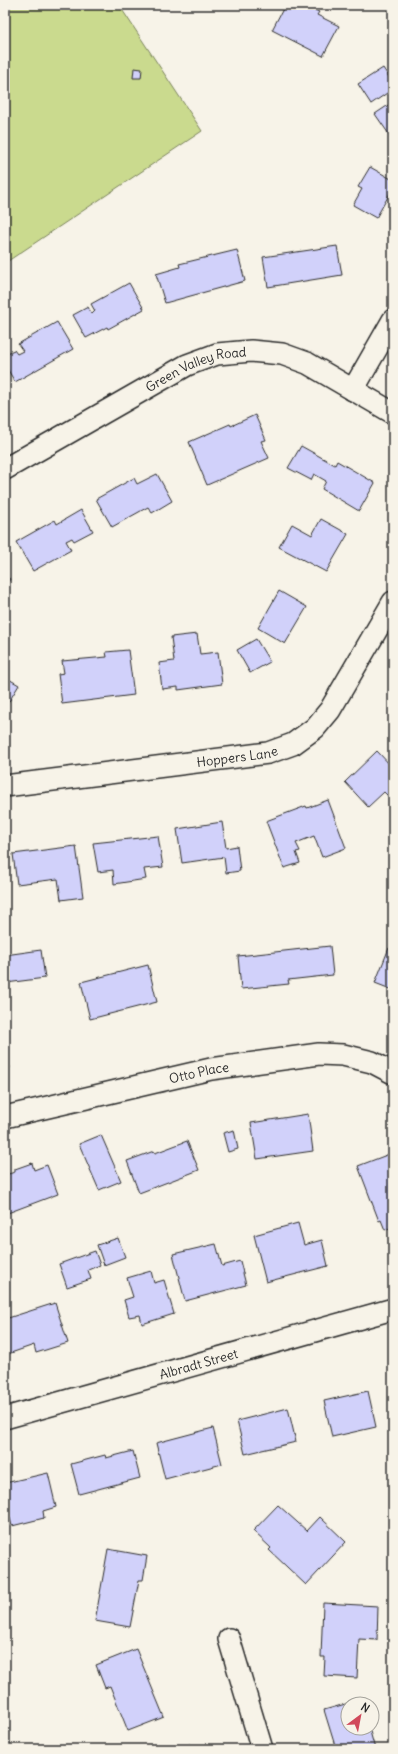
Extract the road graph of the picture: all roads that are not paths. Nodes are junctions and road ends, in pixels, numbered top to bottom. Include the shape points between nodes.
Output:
1 (393, 320) edge
2 (353, 390) junction
3 (393, 413) edge
4 (5, 469) edge
5 (393, 602) edge
6 (5, 786) edge
7 (393, 1072) edge
8 (5, 1117) edge
9 (393, 1309) edge
10 (5, 1418) edge
11 (229, 1639) dead end
12 (262, 1749) edge

1 - 2 street
2 - 3 street, Green Valley Road
2 - 4 street, Green Valley Road via 308,363 282,354 251,351 217,354 187,364
5 - 6 street, Hoppers Lane via 330,710 315,728 293,744 268,753
7 - 8 street, Otto Place via 365,1060 343,1055 319,1054 211,1069
9 - 10 street, Albradt Street
11 - 12 street

